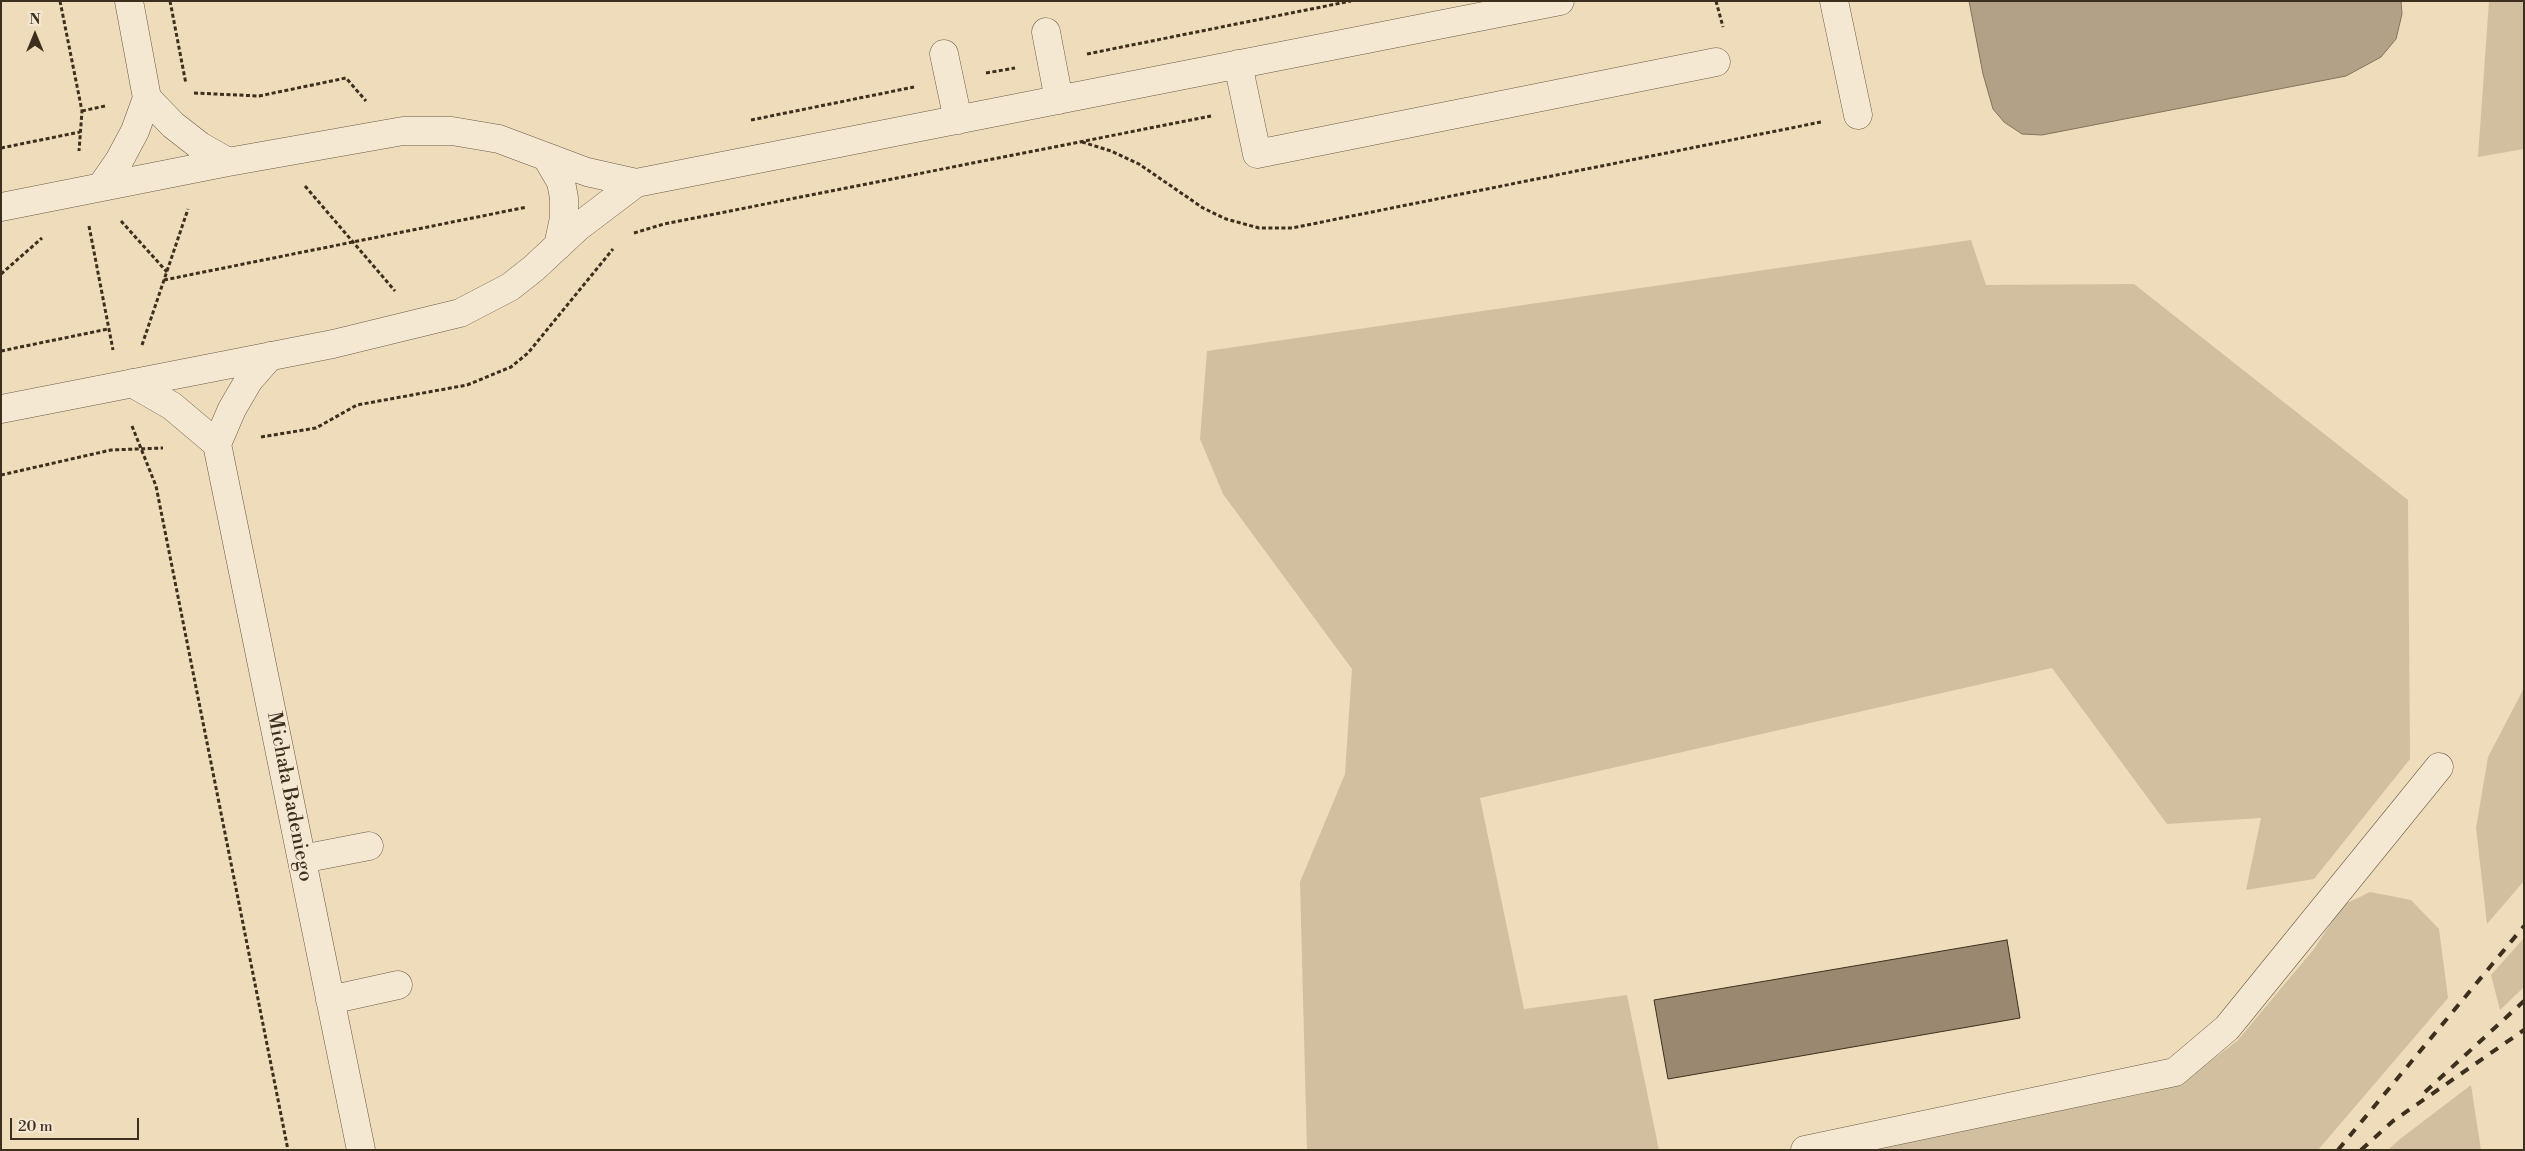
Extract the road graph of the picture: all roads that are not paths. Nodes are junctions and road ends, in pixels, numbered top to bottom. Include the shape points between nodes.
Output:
1 (128, 1) edge
2 (1560, 1) edge
3 (1834, 1) edge
4 (1478, 9) edge
5 (1046, 32) dead end
6 (1716, 62) dead end
7 (1238, 64) junction
8 (947, 67) road end
9 (148, 98) junction
10 (1060, 100) junction
11 (1858, 115) road end
12 (958, 120) junction
13 (548, 158) junction
14 (228, 162) junction
15 (636, 183) junction
16 (91, 189) junction
17 (1, 207) edge
18 (558, 246) junction
19 (270, 356) junction
20 (126, 384) junction
21 (1, 409) edge
22 (217, 444) junction
23 (2439, 766) dead end
24 (369, 846) dead end
25 (302, 859) junction
26 (398, 985) dead end
27 (330, 1000) junction
28 (361, 1150) edge
29 (1805, 1150) edge

1 - 9 lane
2 - 4 lane
3 - 11 lane
4 - 7 lane
5 - 10 lane
6 - 7 lane via 1257,154
7 - 10 lane
8 - 12 lane
9 - 14 lane via 193,141
9 - 16 lane via 119,161
10 - 12 lane
12 - 15 lane
13 - 14 lane via 499,138 452,131 403,131
13 - 15 lane via 587,172
13 - 18 lane via 561,182 564,198
14 - 16 lane
15 - 18 lane
16 - 17 lane
18 - 19 lane via 510,287 460,313
19 - 20 lane
19 - 22 lane via 249,380
20 - 21 lane
20 - 22 lane via 172,406
22 - 25 lane, Michała Badeniego
23 - 29 lane via 2228,1028 2175,1072
24 - 25 lane
25 - 27 lane, Michała Badeniego
26 - 27 lane
27 - 28 lane, Michała Badeniego

